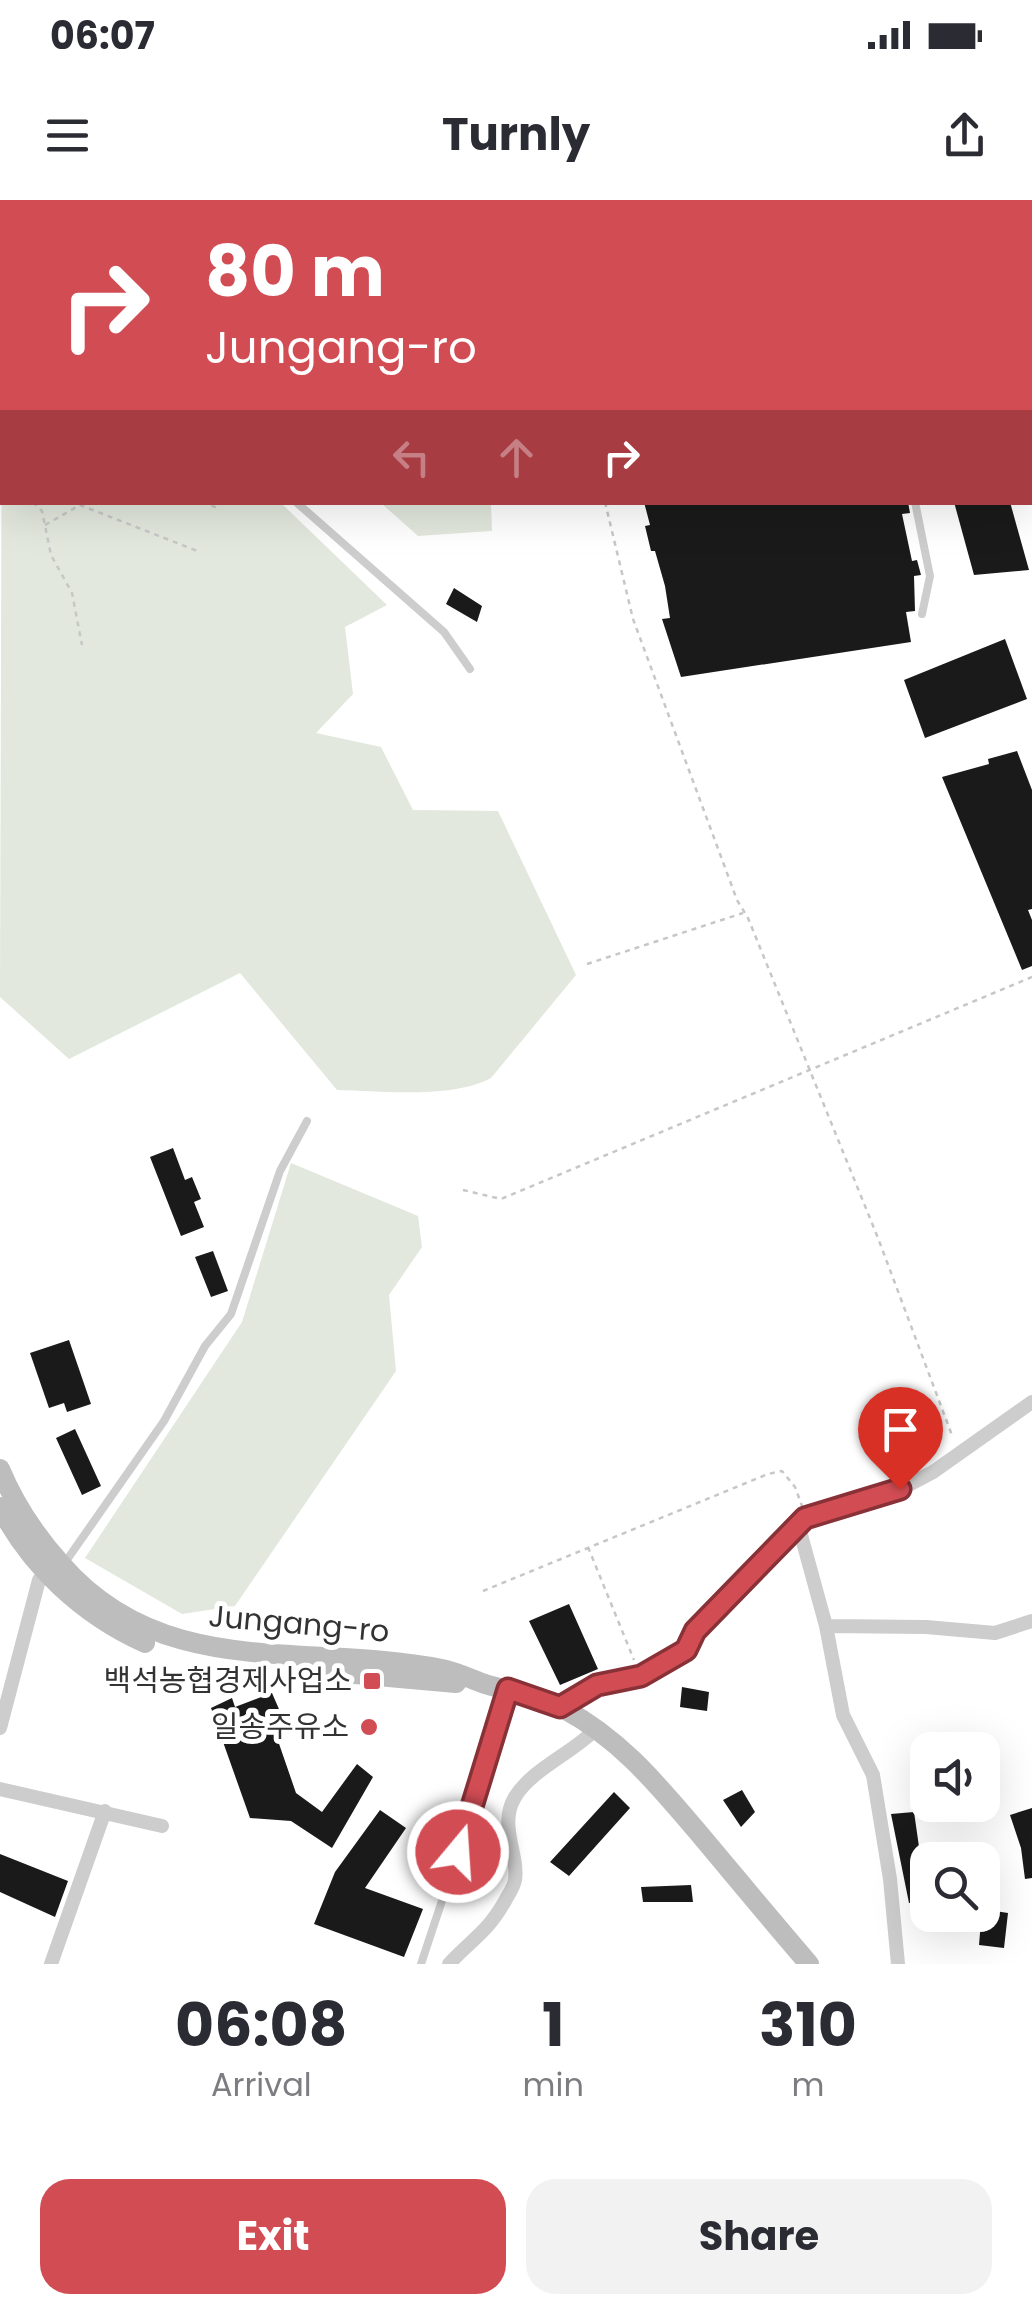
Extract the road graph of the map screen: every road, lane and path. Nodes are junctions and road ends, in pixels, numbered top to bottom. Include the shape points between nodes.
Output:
1 (37, 505) edge
2 (92, 505) edge
3 (299, 505) edge
4 (606, 505) edge
5 (916, 505) edge
6 (90, 510) junction
7 (45, 525) junction
8 (200, 552) dead end
9 (922, 614) dead end
10 (82, 646) dead end
11 (470, 669) dead end
12 (745, 913) junction
13 (587, 964) dead end
14 (1032, 977) edge
15 (809, 1073) junction
16 (308, 1121) dead end
17 (463, 1190) dead end
18 (1032, 1402) edge
19 (959, 1453) junction
20 (0, 1469) edge
21 (0, 1506) edge
22 (802, 1521) junction
23 (588, 1547) junction
24 (56, 1572) junction
25 (482, 1591) dead end
26 (1032, 1621) edge
27 (826, 1626) junction
28 (641, 1676) junction
29 (497, 1687) junction
30 (560, 1707) junction
31 (0, 1728) edge
32 (597, 1728) junction
33 (0, 1789) edge
34 (105, 1811) junction
35 (162, 1826) dead end
36 (51, 1964) edge
37 (421, 1964) edge
38 (449, 1964) edge
39 (809, 1964) edge
40 (898, 1964) edge

1 - 7 path
2 - 6 path
3 - 11 lane via 444,632
4 - 12 path via 632,619
5 - 9 lane via 930,576
6 - 7 path via 80,505
6 - 8 path
7 - 10 path via 51,555 72,594
12 - 13 path
12 - 15 path
14 - 15 path
15 - 17 path via 501,1199
15 - 19 path
16 - 24 lane via 280,1171 231,1314
18 - 19 street
19 - 22 street via 900,1489
20 - 24 main road, Jungang-ro
21 - 24 main road, Jungang-ro via 25,1547
22 - 23 path via 795,1487 782,1472
22 - 27 street
22 - 28 street via 695,1631 686,1650
23 - 25 path
23 - 28 path
24 - 29 main road, Jungang-ro via 120,1631 196,1660
24 - 31 street via 39,1580
26 - 27 street via 996,1633
27 - 40 street via 843,1716 873,1775
28 - 30 street via 597,1685
29 - 30 main road, Jungang-ro
29 - 37 lane via 483,1777
30 - 32 main road, Jungang-ro
32 - 38 street via 515,1797 508,1810 516,1881 491,1926
32 - 39 main road, Jungang-ro via 654,1780
33 - 34 street
34 - 35 street
34 - 36 street

